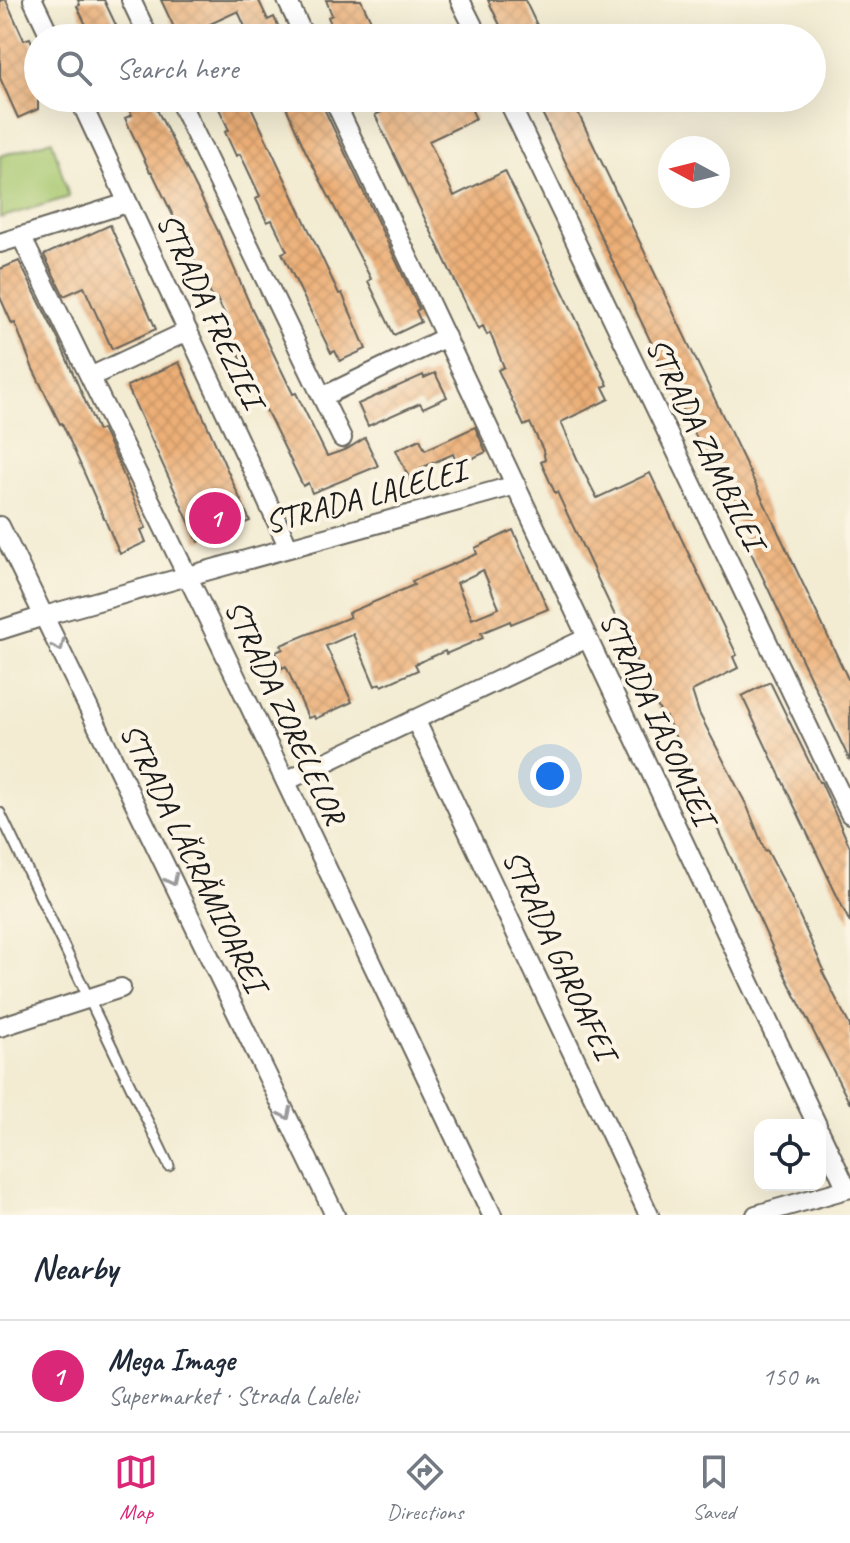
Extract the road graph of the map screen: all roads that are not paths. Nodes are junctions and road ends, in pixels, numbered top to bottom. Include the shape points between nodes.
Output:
1 (33, 0) edge
2 (131, 0) edge
3 (287, 0) edge
4 (460, 0) edge
5 (44, 24) edge
6 (142, 24) edge
7 (298, 24) edge
8 (472, 24) edge
9 (85, 112) edge
10 (185, 112) edge
11 (340, 112) edge
12 (514, 112) edge
13 (127, 203) junction
14 (21, 236) junction
15 (0, 243) edge
16 (188, 331) junction
17 (446, 337) junction
18 (90, 377) junction
19 (322, 397) junction
20 (342, 438) dead end
21 (516, 485) junction
22 (0, 526) edge
23 (289, 548) junction
24 (188, 576) junction
25 (44, 616) junction
26 (0, 630) edge
27 (587, 638) junction
28 (415, 719) junction
29 (286, 781) junction
30 (0, 813) edge
31 (850, 814) edge
32 (121, 988) dead end
33 (88, 998) junction
34 (0, 1027) edge
35 (814, 1119) edge
36 (826, 1144) edge
37 (169, 1166) dead end
38 (848, 1189) edge
39 (335, 1215) edge
40 (492, 1215) edge
41 (649, 1215) edge
42 (756, 1215) edge

1 - 5 street
2 - 6 street
3 - 7 street
4 - 8 street
9 - 13 street, STRADA FREZIEI
10 - 19 street
11 - 17 street, STRADA IASOMIEI
12 - 31 street, STRADA ZAMBILEI
13 - 14 street
13 - 16 street, STRADA FREZIEI
14 - 15 street
14 - 18 street, STRADA ZORELELOR
16 - 18 street
16 - 23 street, STRADA FREZIEI
17 - 19 street
17 - 21 street, STRADA IASOMIEI
18 - 24 street, STRADA ZORELELOR
19 - 20 street
21 - 23 street, STRADA LALELEI
21 - 27 street, STRADA IASOMIEI
22 - 25 street, STRADA LĂCRĂMIOAREI
23 - 24 street, STRADA LALELEI
24 - 25 street, STRADA LALELEI
24 - 29 street, STRADA ZORELELOR
25 - 26 street, STRADA LALELEI
25 -> 39 street, STRADA LĂCRĂMIOAREI
27 - 28 street
27 - 35 street, STRADA IASOMIEI
28 - 29 street
28 - 41 street, STRADA GAROAFEI
29 - 40 street, STRADA ZORELELOR
30 - 33 lane
32 - 33 street
33 - 34 street
33 - 37 lane
36 - 38 street
38 - 42 street

